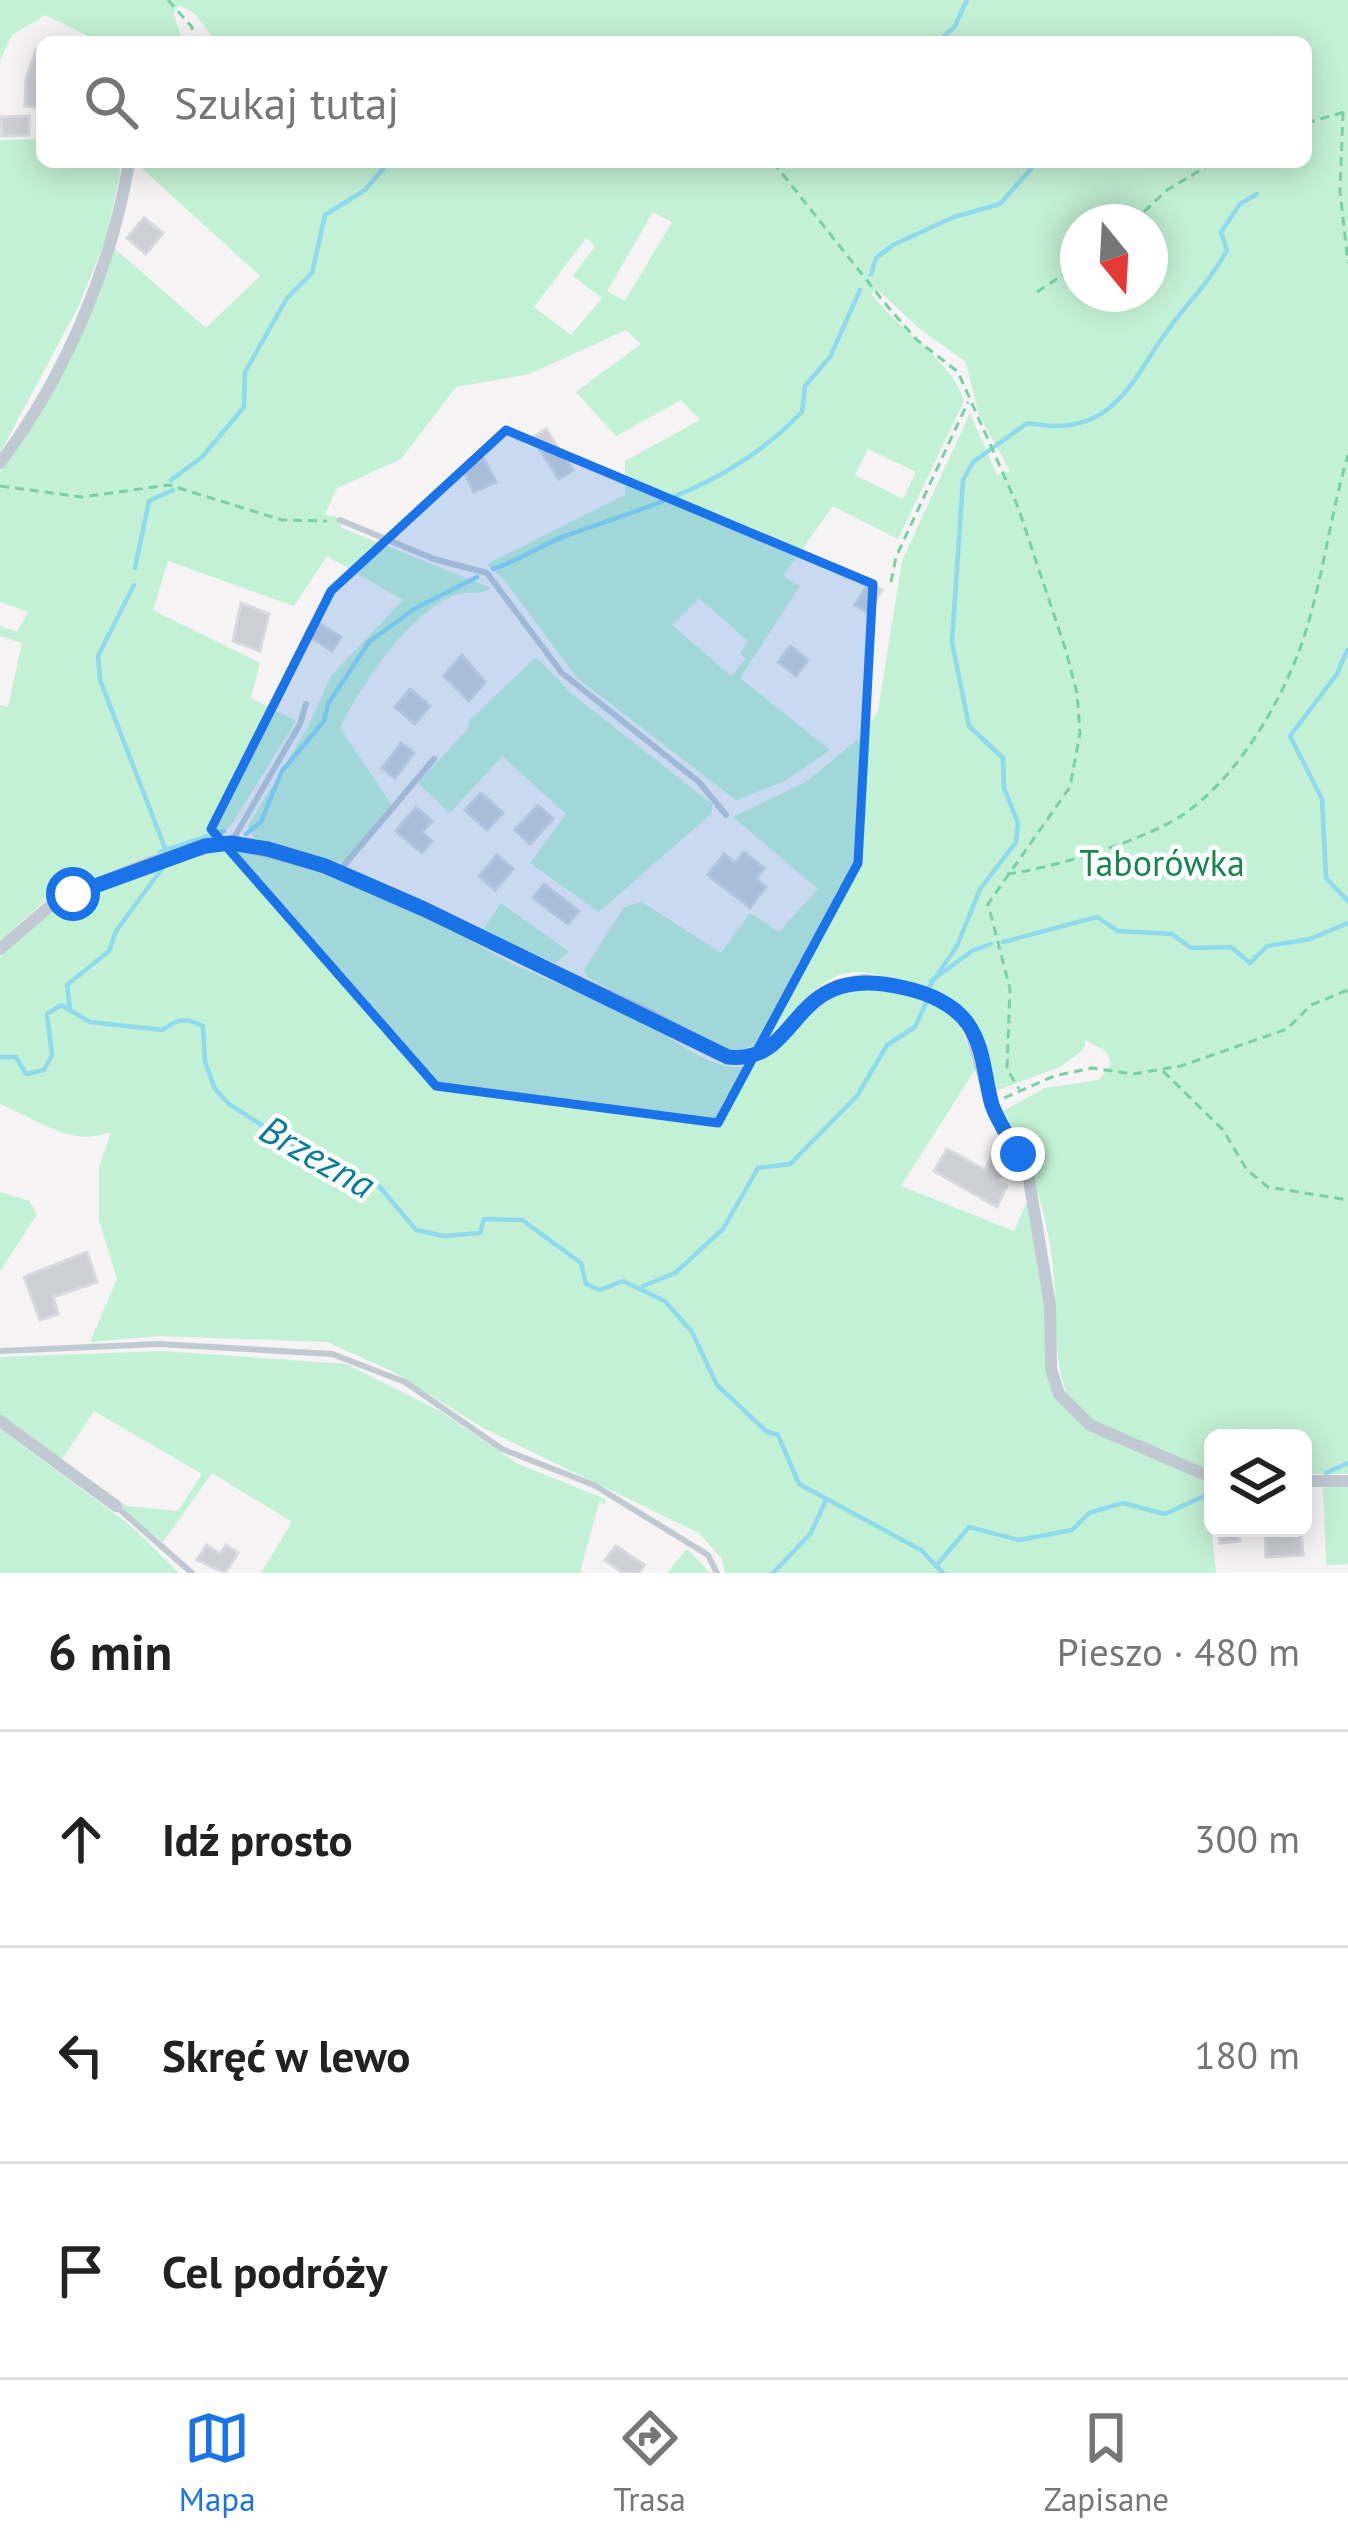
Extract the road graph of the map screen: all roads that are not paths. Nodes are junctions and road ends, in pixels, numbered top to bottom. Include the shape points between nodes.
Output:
1 (128, 168) edge
2 (0, 463) edge
3 (340, 520) road end
4 (306, 704) dead end
5 (434, 760) dead end
6 (726, 815) dead end
7 (231, 843) junction
8 (337, 871) junction
9 (0, 949) edge
10 (0, 1352) edge
11 (0, 1420) edge
12 (1204, 1474) edge
13 (1312, 1481) edge
14 (1348, 1481) edge
15 (116, 1506) joint
16 (192, 1573) edge
17 (717, 1573) edge

1 - 2 street via 96,286
3 - 6 lane via 487,573 562,673 699,782
4 - 7 lane
5 - 8 lane
7 - 8 street
7 - 9 street via 156,860 58,899
8 - 12 street via 728,1057 753,1056 777,1041 838,985 864,980 919,991 956,1010 1034,1199 1059,1394 1090,1425
10 - 17 lane via 159,1344 332,1354 405,1382 502,1449 594,1485 708,1556
11 - 15 street
13 - 14 street
15 - 16 lane

